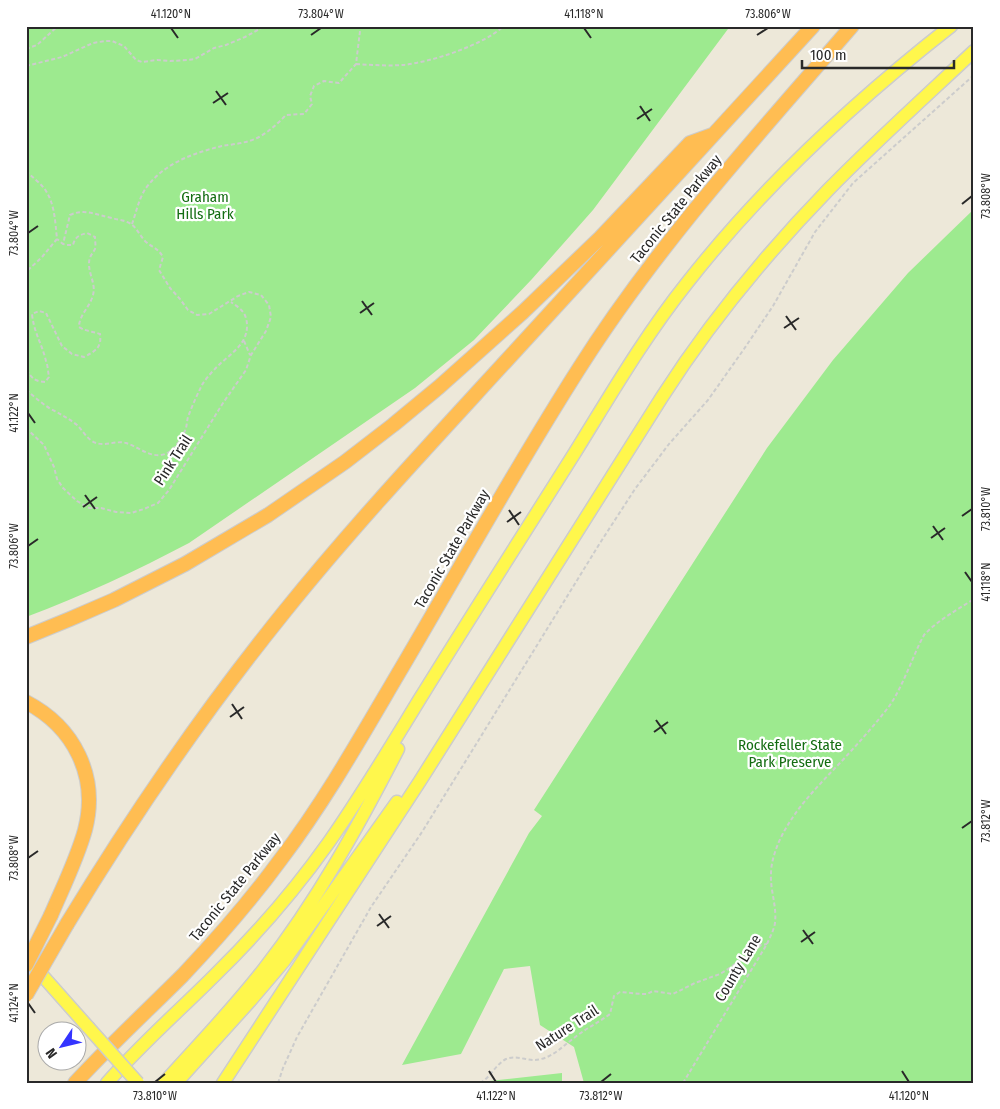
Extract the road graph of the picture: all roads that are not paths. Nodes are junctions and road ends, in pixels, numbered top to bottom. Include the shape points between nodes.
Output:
1 (813, 26) edge
2 (852, 26) edge
3 (951, 26) edge
4 (974, 51) edge
5 (715, 134) junction
6 (26, 637) edge
7 (440, 667) junction
8 (26, 702) edge
9 (460, 718) junction
10 (26, 957) edge
11 (26, 965) edge
12 (26, 995) edge
13 (76, 1083) edge
14 (108, 1083) edge
15 (138, 1083) edge
16 (164, 1083) edge
17 (176, 1083) edge
18 (223, 1083) edge

1 - 5 highway, Taconic State Parkway
2 - 13 highway, Taconic State Parkway via 702,200 607,327 535,440 347,760 282,859 195,962
3 - 7 main road via 863,98 808,149 758,200 686,284 643,344
4 - 9 main road via 828,190 705,334
5 - 6 highway via 690,144 523,312 439,387 345,462 268,515 185,564 96,608
5 - 12 highway, Taconic State Parkway, bridge via 383,496 286,609 168,766 106,860
7 - 14 main road via 350,812 306,874 243,947
7 - 16 main road via 382,779 308,908 244,995
8 - 11 highway, bridge via 52,718 72,741 83,765 88,788 85,829 51,915
9 - 17 main road via 284,962
9 - 18 main road
10 - 15 main road, bridge

